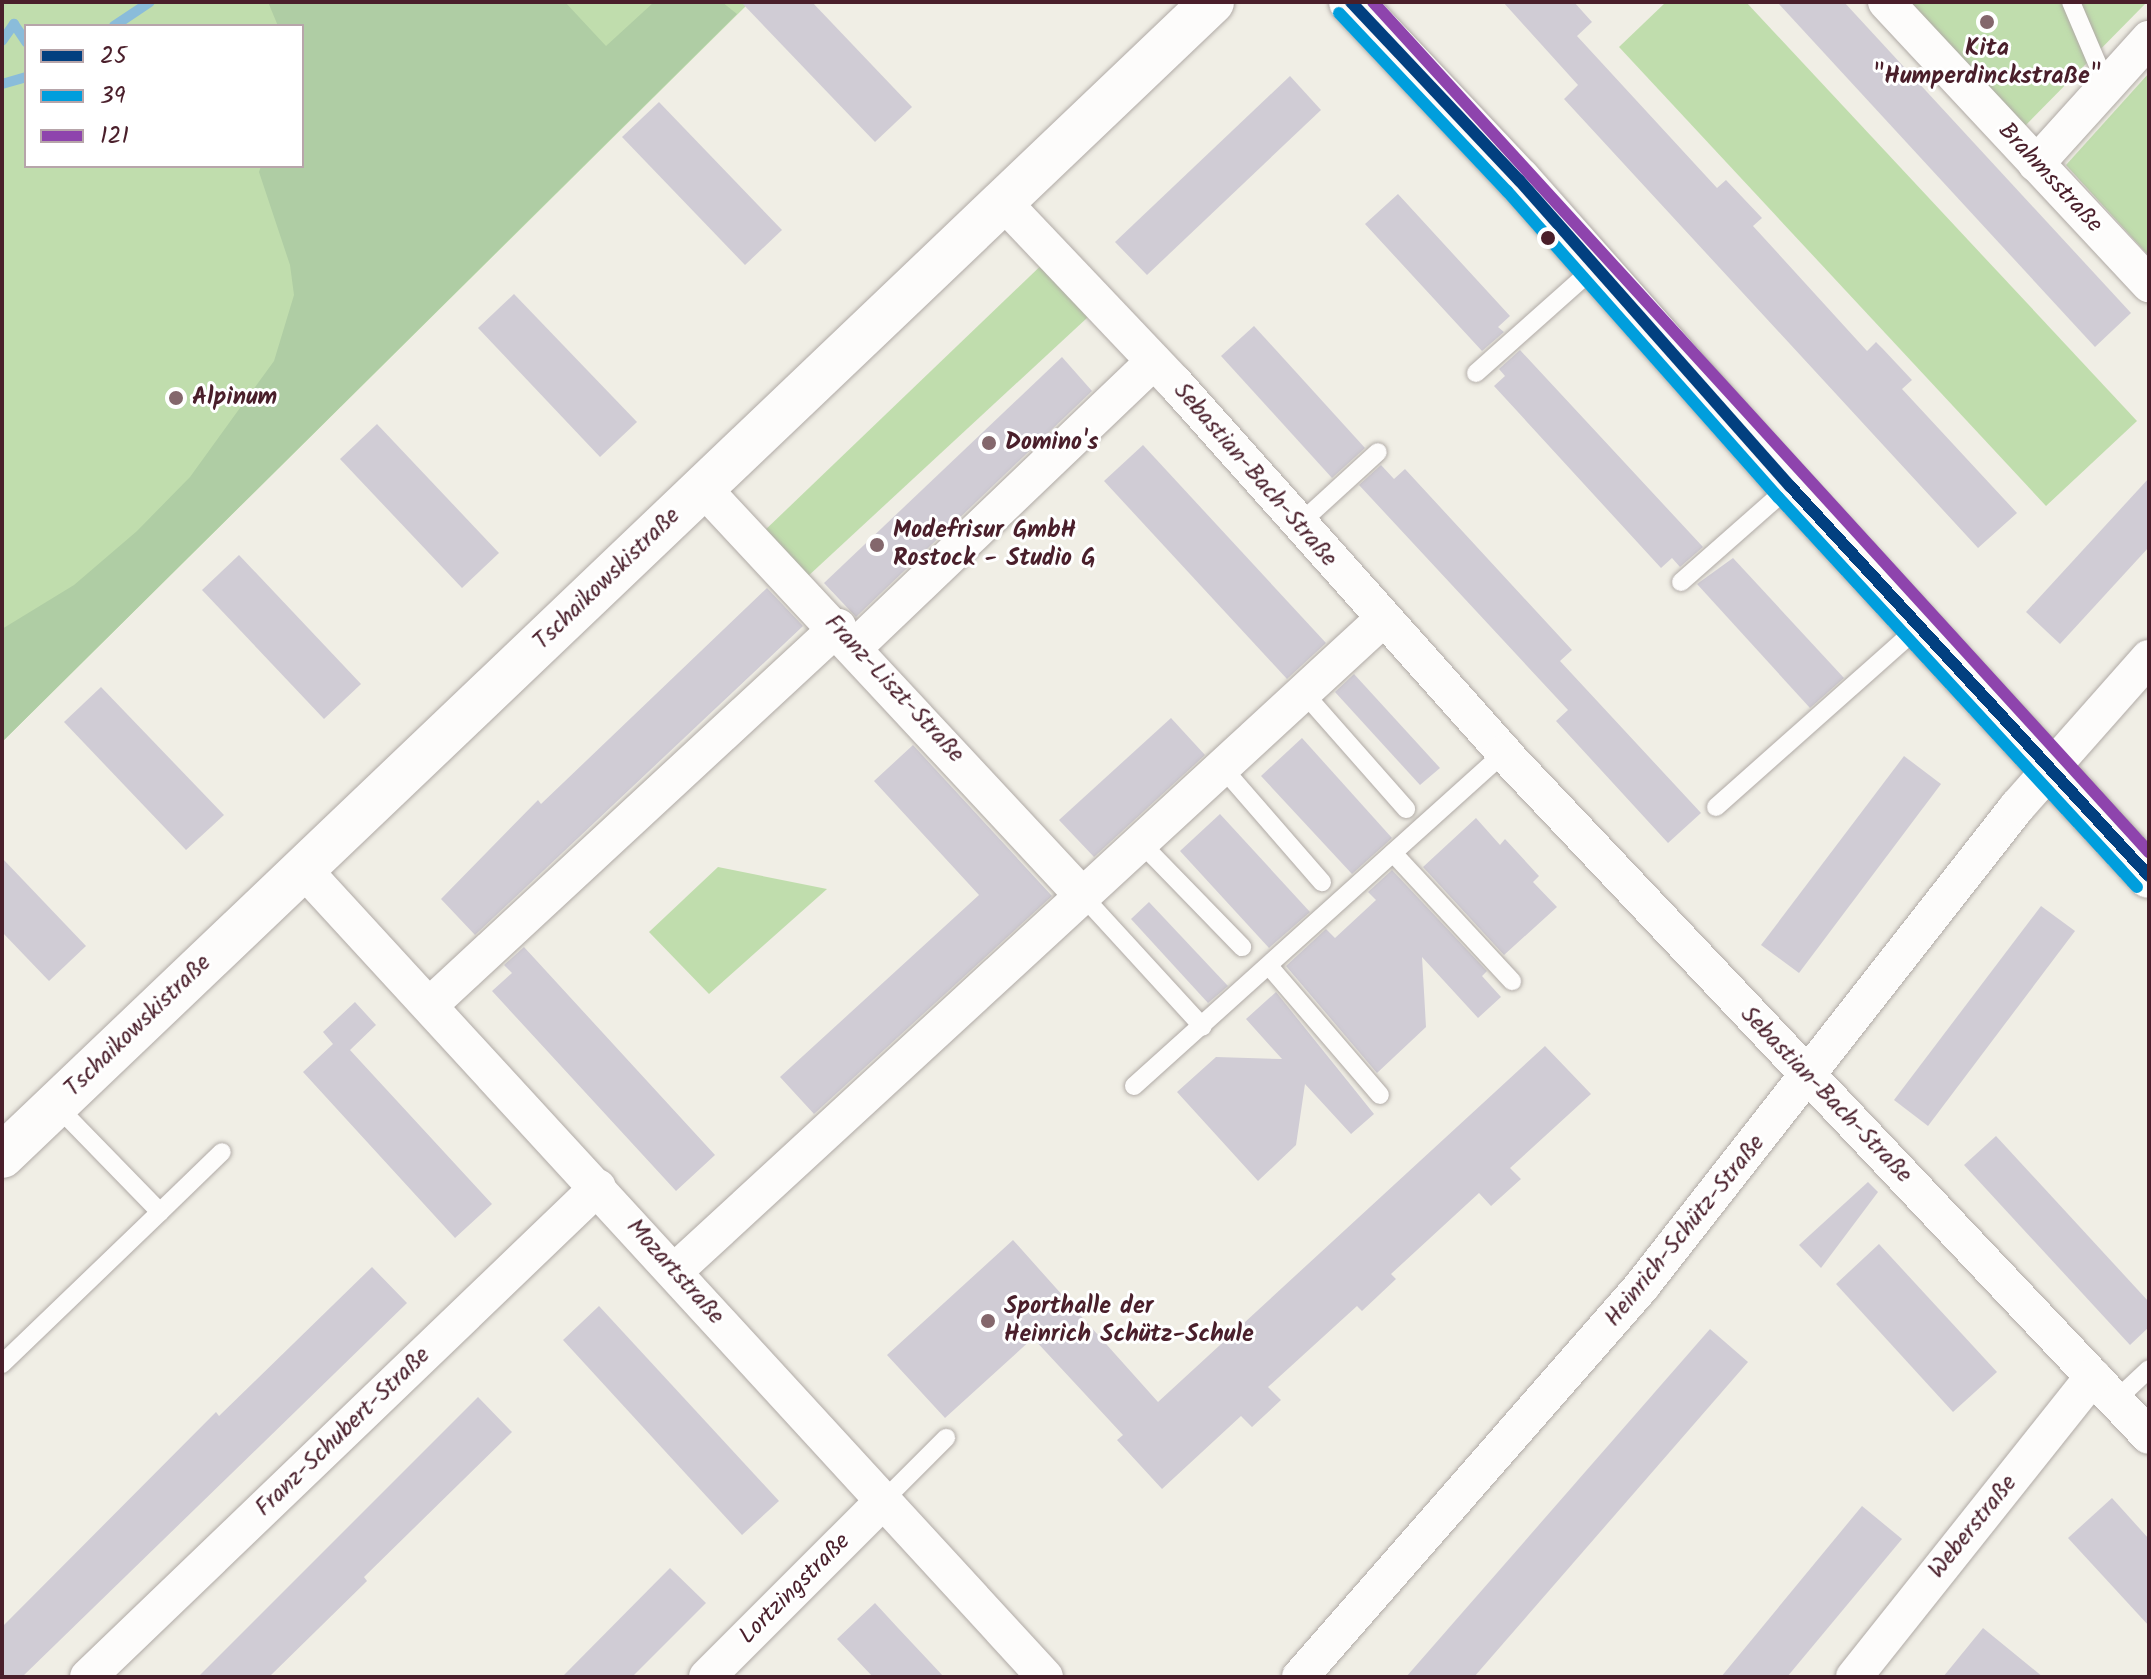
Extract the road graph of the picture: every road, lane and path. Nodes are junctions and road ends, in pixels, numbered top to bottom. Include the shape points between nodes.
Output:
1 (1212, 2) edge
2 (1351, 2) edge
3 (1886, 2) edge
4 (2071, 2) edge
5 (2149, 39) edge
6 (2106, 84) junction
7 (2036, 164) junction
8 (1002, 201) junction
9 (1596, 266) junction
10 (2149, 284) edge
11 (1154, 361) junction
12 (1476, 373) dead end
13 (1378, 452) dead end
14 (1790, 486) junction
15 (702, 487) junction
16 (1298, 525) junction
17 (1681, 582) dead end
18 (1382, 620) junction
19 (1920, 626) junction
20 (847, 636) junction
21 (2149, 658) edge
22 (1303, 692) junction
23 (1504, 753) junction
24 (1221, 766) junction
25 (2050, 768) junction
26 (1716, 807) dead end
27 (1406, 809) dead end
28 (1139, 841) junction
29 (1393, 853) junction
30 (303, 869) junction
31 (2149, 876) edge
32 (1322, 882) dead end
33 (1081, 894) junction
34 (1242, 947) dead end
35 (1269, 966) junction
36 (1512, 981) dead end
37 (431, 1004) junction
38 (1203, 1027) junction
39 (1809, 1078) junction
40 (1134, 1086) dead end
41 (1380, 1095) dead end
42 (56, 1105) junction
43 (222, 1152) dead end
44 (2, 1156) edge
45 (598, 1187) junction
46 (160, 1212) junction
47 (675, 1271) junction
48 (2, 1364) edge
49 (2149, 1369) edge
50 (2104, 1388) junction
51 (2149, 1436) edge
52 (946, 1438) dead end
53 (884, 1500) junction
54 (88, 1677) edge
55 (707, 1677) edge
56 (1045, 1677) edge
57 (1300, 1677) edge
58 (1854, 1677) edge

1 - 8 street, Tschaikowskistraße
2 - 9 street
3 - 7 street, Brahmsstraße
4 - 6 lane
5 - 6 street
6 - 7 street
7 - 10 street, Brahmsstraße
8 - 11 street, Sebastian-Bach-Straße
8 - 15 street, Tschaikowskistraße
9 - 12 lane
9 - 14 street
11 - 16 street, Sebastian-Bach-Straße
11 - 20 street
13 - 16 lane
14 - 17 lane
14 - 19 street
15 - 20 street, Franz-Liszt-Straße
15 - 30 street, Tschaikowskistraße
16 - 18 street, Sebastian-Bach-Straße
18 - 22 street
18 - 23 street, Sebastian-Bach-Straße
19 - 25 street
19 - 26 lane
20 - 33 street, Franz-Liszt-Straße
20 - 37 street
21 - 25 street, Heinrich-Schütz-Straße
22 - 24 street
22 - 27 lane
23 - 29 lane
23 - 39 street, Sebastian-Bach-Straße
24 - 28 street
24 - 32 lane
25 - 31 street
25 - 39 street, Heinrich-Schütz-Straße
28 - 33 street
28 - 34 lane
29 - 35 lane
29 - 36 lane
30 - 37 street, Mozartstraße
30 - 42 street, Tschaikowskistraße
33 - 38 lane
33 - 47 street
35 - 38 lane
35 - 41 lane
37 - 45 street, Mozartstraße
38 - 40 lane
39 - 50 street, Sebastian-Bach-Straße
39 - 57 street, Heinrich-Schütz-Straße via 1641,1287
42 - 44 street, Tschaikowskistraße
42 - 46 lane
43 - 46 lane
45 - 47 street, Mozartstraße
45 - 54 street, Franz-Schubert-Straße
46 - 48 lane
47 - 53 street, Mozartstraße
49 - 50 lane
50 - 51 street, Sebastian-Bach-Straße
50 - 58 street, Weberstraße
52 - 53 lane
53 - 55 street, Lortzingstraße
53 - 56 street, Mozartstraße

